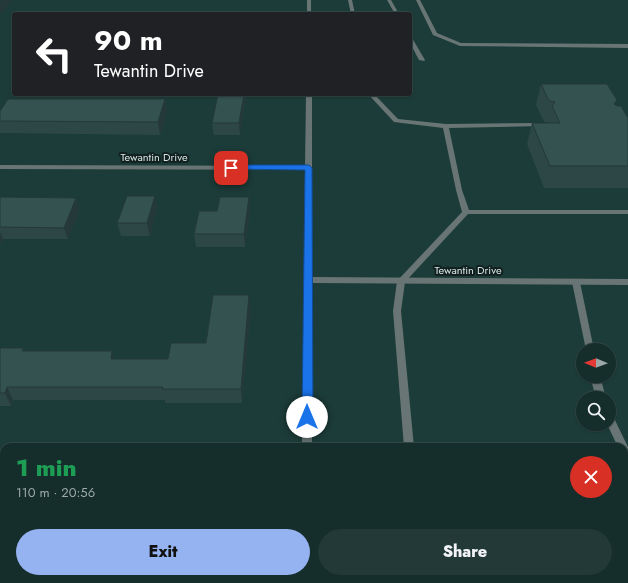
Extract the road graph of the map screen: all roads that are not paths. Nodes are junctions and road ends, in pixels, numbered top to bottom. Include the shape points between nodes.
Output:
1 (309, 0) edge
2 (350, 0) edge
3 (389, 0) edge
4 (418, 0) edge
5 (309, 12) edge
6 (352, 12) edge
7 (396, 12) edge
8 (412, 42) edge
9 (628, 46) edge
10 (422, 60) dead end
11 (309, 96) edge
12 (373, 96) edge
13 (545, 124) edge
14 (446, 126) junction
15 (0, 167) edge
16 (309, 168) junction
17 (466, 212) junction
18 (628, 212) edge
19 (308, 280) junction
20 (401, 280) junction
21 (576, 282) junction
22 (628, 282) edge
23 (589, 343) edge
24 (616, 431) edge
25 (307, 443) edge
26 (409, 443) edge
27 (621, 443) edge

1 - 5 street
2 - 6 street
3 - 7 street
4 - 9 street via 435,34 460,44
8 - 10 street
11 - 16 street
12 - 14 street via 396,121
13 - 14 street
14 - 17 street
15 - 16 street, Tewantin Drive
16 - 19 street
17 - 18 street
17 - 20 street
19 - 20 street, Tewantin Drive
19 - 25 street
20 - 21 street, Tewantin Drive
20 - 26 street via 397,311
21 - 22 street, Tewantin Drive
21 - 23 street
24 - 27 street

